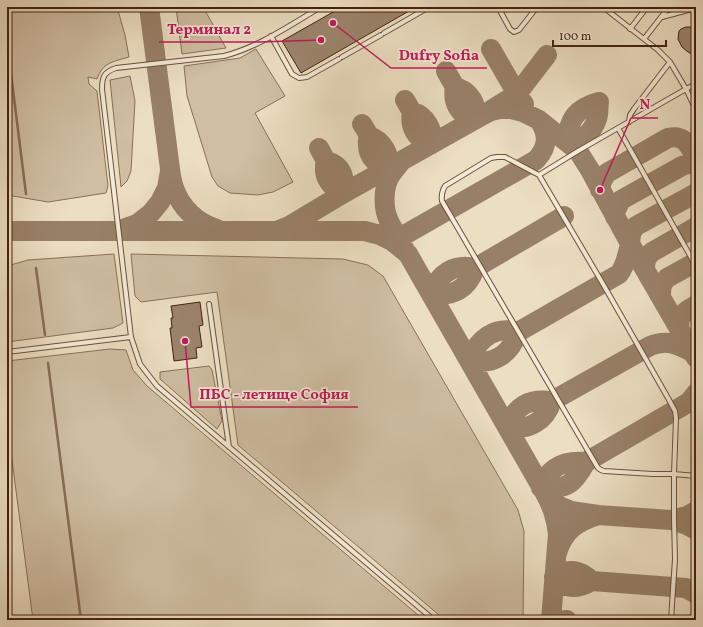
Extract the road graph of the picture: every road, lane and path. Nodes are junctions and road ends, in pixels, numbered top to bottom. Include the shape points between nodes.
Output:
1 (321, 7) edge
2 (498, 7) edge
3 (537, 7) edge
4 (603, 7) edge
5 (647, 7) edge
6 (669, 7) edge
7 (696, 8) edge
8 (427, 9) edge
9 (661, 17) junction
10 (630, 29) junction
11 (270, 36) junction
12 (644, 39) junction
13 (670, 62) junction
14 (696, 84) edge
15 (686, 90) junction
16 (696, 109) edge
17 (629, 122) junction
18 (618, 128) junction
19 (539, 175) junction
20 (696, 266) edge
21 (209, 304) dead end
22 (131, 336) junction
23 (7, 352) edge
24 (229, 447) junction
25 (674, 474) junction
26 (696, 476) edge
27 (434, 620) edge
28 (671, 620) edge

1 - 11 lane
2 - 3 lane via 510,30 514,32 519,30
4 - 10 lane
5 - 10 lane
6 - 9 lane
7 - 9 lane
8 - 11 lane via 307,77 299,78 292,74
9 - 12 lane
10 - 12 lane
11 - 22 lane via 237,53 116,68 104,75 102,89
12 - 13 lane
13 - 15 lane
13 - 17 lane via 634,109
14 - 15 lane
15 - 16 lane
15 - 17 lane
17 - 18 lane
18 - 19 lane
18 - 20 lane
19 - 25 lane via 675,411
19 - 25 lane via 496,156 445,186 441,195 442,201 598,468 604,471
21 - 24 lane
22 - 23 lane
22 - 24 lane via 140,364 158,386
24 - 27 lane
25 - 26 lane
25 - 28 lane via 675,559

